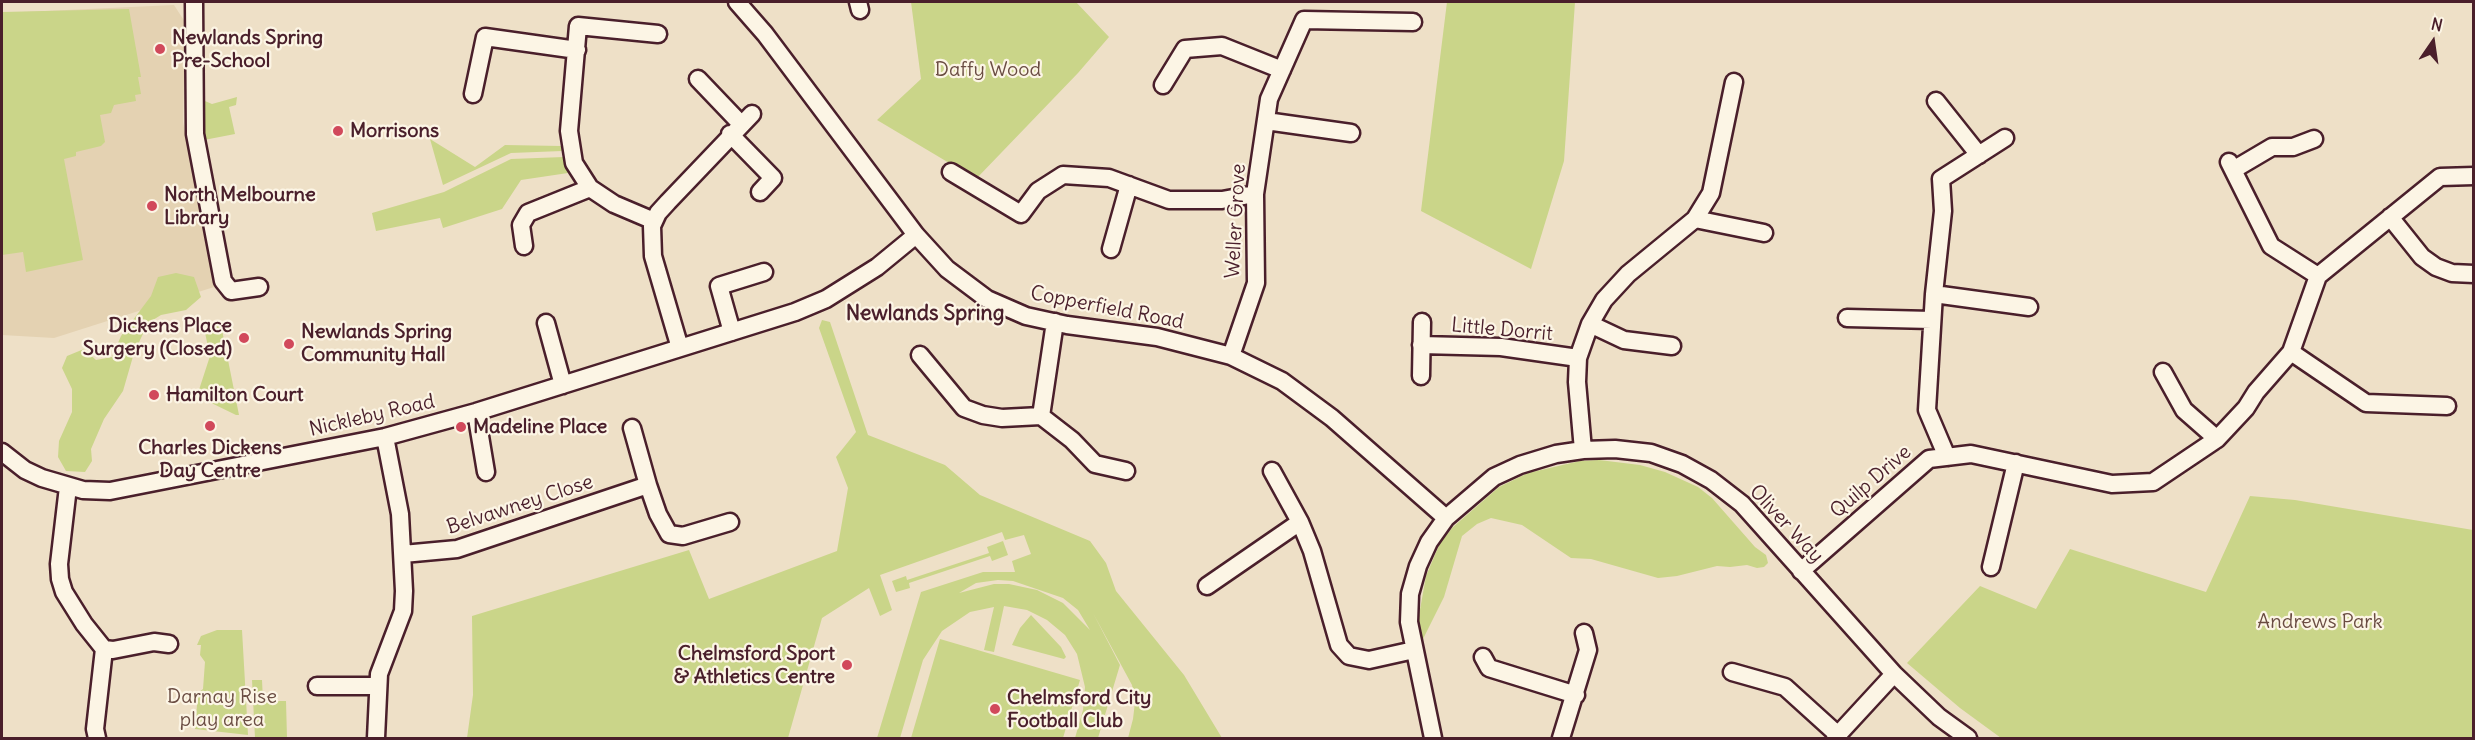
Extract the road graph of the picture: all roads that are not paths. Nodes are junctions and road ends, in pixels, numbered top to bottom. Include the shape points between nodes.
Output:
1 (194, 2) edge
2 (737, 2) edge
3 (1413, 22) dead end
4 (658, 34) dead end
5 (577, 50) junction
6 (1282, 70) junction
7 (698, 79) dead end
8 (1734, 82) dead end
9 (1163, 85) dead end
10 (473, 94) dead end
11 (1936, 101) dead end
12 (1266, 121) junction
13 (741, 124) junction
14 (1351, 133) dead end
15 (2005, 138) dead end
16 (2314, 139) dead end
17 (1979, 155) junction
18 (951, 172) dead end
19 (2474, 176) edge
20 (1129, 185) junction
21 (590, 188) junction
22 (760, 192) dead end
23 (1255, 194) junction
24 (2390, 217) junction
25 (1695, 219) junction
26 (654, 220) junction
27 (1764, 233) dead end
28 (916, 235) junction
29 (524, 246) dead end
30 (1111, 249) dead end
31 (764, 272) dead end
32 (2474, 274) edge
33 (2318, 276) junction
34 (259, 287) dead end
35 (1934, 294) junction
36 (2029, 307) dead end
37 (1847, 318) dead end
38 (1932, 320) junction
39 (1055, 322) junction
40 (1422, 322) dead end
41 (546, 323) dead end
42 (1590, 324) junction
43 (732, 332) junction
44 (1421, 345) junction
45 (1672, 346) dead end
46 (680, 348) junction
47 (2291, 352) junction
48 (920, 355) dead end
49 (1231, 356) junction
50 (1578, 358) junction
51 (2163, 372) dead end
52 (1421, 376) dead end
53 (563, 385) junction
54 (2448, 406) dead end
55 (476, 412) junction
56 (1041, 416) junction
57 (632, 428) dead end
58 (385, 437) junction
59 (2217, 439) junction
60 (1583, 450) junction
61 (2, 452) edge
62 (1947, 457) junction
63 (2016, 463) junction
64 (1126, 471) dead end
65 (1272, 471) dead end
66 (486, 472) dead end
67 (648, 485) junction
68 (68, 487) junction
69 (1446, 518) junction
70 (730, 522) dead end
71 (1300, 522) junction
72 (403, 554) junction
73 (1991, 567) dead end
74 (1801, 571) junction
75 (1207, 586) dead end
76 (1584, 633) dead end
77 (169, 644) dead end
78 (104, 649) junction
79 (1414, 650) junction
80 (1483, 657) dead end
81 (1732, 672) dead end
82 (1894, 674) junction
83 (316, 686) dead end
84 (377, 686) junction
85 (1576, 695) junction
86 (1836, 737) edge
87 (97, 738) edge
88 (376, 738) edge
89 (1433, 738) edge
90 (1562, 738) edge
91 (1968, 738) edge

1 - 34 street via 195,134 223,281 231,291
2 - 28 street, Copperfield Road
3 - 6 street, Weller Grove via 1305,20
4 - 5 street via 578,26
5 - 10 street via 485,37
5 - 21 street via 569,142 574,163
6 - 9 street via 1222,46 1185,49
6 - 12 street, Weller Grove via 1269,99
7 - 13 street
8 - 25 street via 1711,193
11 - 17 street
12 - 14 street
12 - 23 street, Weller Grove
13 - 22 street via 773,178
13 - 26 street
15 - 17 street
16 - 33 street via 2293,147 2272,147 2231,166 2271,246
17 - 35 street via 1941,178 1943,211
18 - 20 street via 1021,214 1038,191 1063,175 1109,178
19 - 24 street via 2440,177
20 - 23 street via 1169,200 1222,200
20 - 30 street
21 - 26 street via 614,204
21 - 29 street via 528,213 521,225
23 - 49 street, Weller Grove via 1256,284
24 - 32 street via 2436,267 2452,273
24 - 33 street
25 - 27 street
25 - 42 street via 1628,274 1604,300
26 - 46 street via 653,256
28 - 39 street, Copperfield Road via 947,269 987,299 1026,316
28 - 43 street, Nickleby Road via 877,267 826,298
31 - 43 street via 719,286
33 - 47 street, Quilp Drive
35 - 36 street
35 - 38 street
37 - 38 street
38 - 62 street via 1927,410
39 - 49 street, Copperfield Road via 1157,337
39 - 56 street
40 - 44 street, Little Dorrit
41 - 53 street
42 - 45 street via 1624,340
42 - 50 street
43 - 46 street, Nickleby Road
44 - 50 street, Little Dorrit via 1501,347
44 - 52 street, Little Dorrit
46 - 53 street, Nickleby Road
47 - 54 street via 2366,403
47 - 59 street, Quilp Drive
48 - 56 street via 964,408 1002,418
49 - 69 street, Copperfield Road via 1282,381 1332,418
50 - 60 street
51 - 59 street via 2184,410
53 - 55 street, Nickleby Road
55 - 58 street, Nickleby Road
55 - 66 street
56 - 64 street via 1095,464
57 - 67 street
58 - 68 street, Nickleby Road via 129,489 96,491
58 - 72 street via 397,491
59 - 63 street, Quilp Drive via 2153,482 2112,484
60 - 69 street, Oliver Way via 1556,454 1503,473
60 - 74 street, Oliver Way via 1651,453 1682,464 1742,504
61 - 68 street, Nickleby Road via 25,470
62 - 63 street, Quilp Drive via 1971,454
62 - 74 street, Quilp Drive via 1929,459
63 - 73 street
65 - 71 street
67 - 70 street via 669,534 683,536
67 - 72 street, Belvawney Close via 457,549
68 - 78 street via 60,579 84,624
69 - 79 street, Oliver Way via 1429,542 1410,594
71 - 75 street
71 - 79 street via 1339,645 1349,656 1369,660
72 - 84 street via 403,611
74 - 82 street, Oliver Way
76 - 85 street via 1588,650
77 - 78 street via 154,642
78 - 87 street
79 - 89 street, Oliver Way
80 - 85 street via 1489,668
81 - 86 street via 1785,687
82 - 86 street
82 - 91 street, Oliver Way via 1939,717
83 - 84 street
84 - 88 street
85 - 90 street

